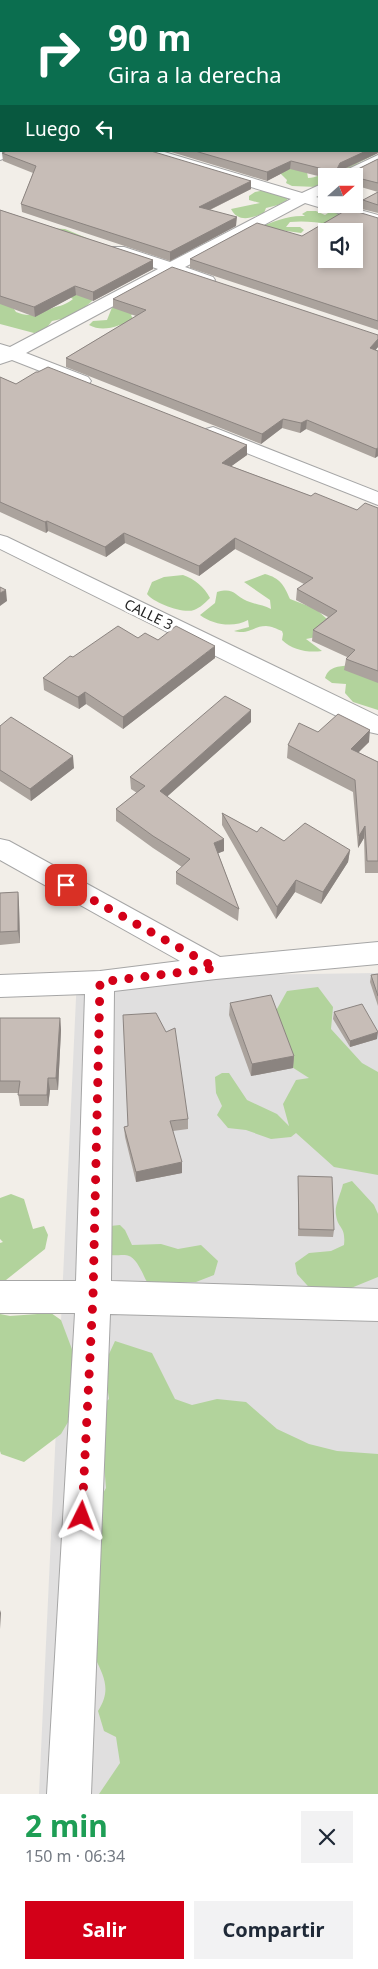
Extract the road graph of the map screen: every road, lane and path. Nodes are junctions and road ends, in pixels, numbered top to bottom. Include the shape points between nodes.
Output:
1 (149, 152) edge
2 (378, 159) edge
3 (361, 168) edge
4 (318, 190) edge
5 (303, 198) junction
6 (378, 220) edge
7 (99, 244) edge
8 (171, 268) junction
9 (218, 284) edge
10 (4, 354) edge
11 (94, 386) edge
12 (195, 426) edge
13 (378, 499) edge
14 (0, 541) edge
15 (378, 726) edge
16 (0, 848) edge
17 (378, 953) edge
18 (216, 968) junction
19 (100, 982) junction
20 (0, 986) edge
21 (0, 1297) edge
22 (93, 1297) junction
23 (378, 1305) edge
24 (69, 1794) edge

1 - 5 street
2 - 3 street
4 - 5 street
5 - 6 street
5 - 8 street
7 - 8 street
8 - 9 street
8 - 10 street
10 - 11 street
12 - 13 street
14 - 15 street, CALLE 3
16 - 18 street
17 - 18 street
18 - 19 street
19 - 20 street
19 - 22 street
21 - 22 street
22 - 23 street
22 - 24 street

